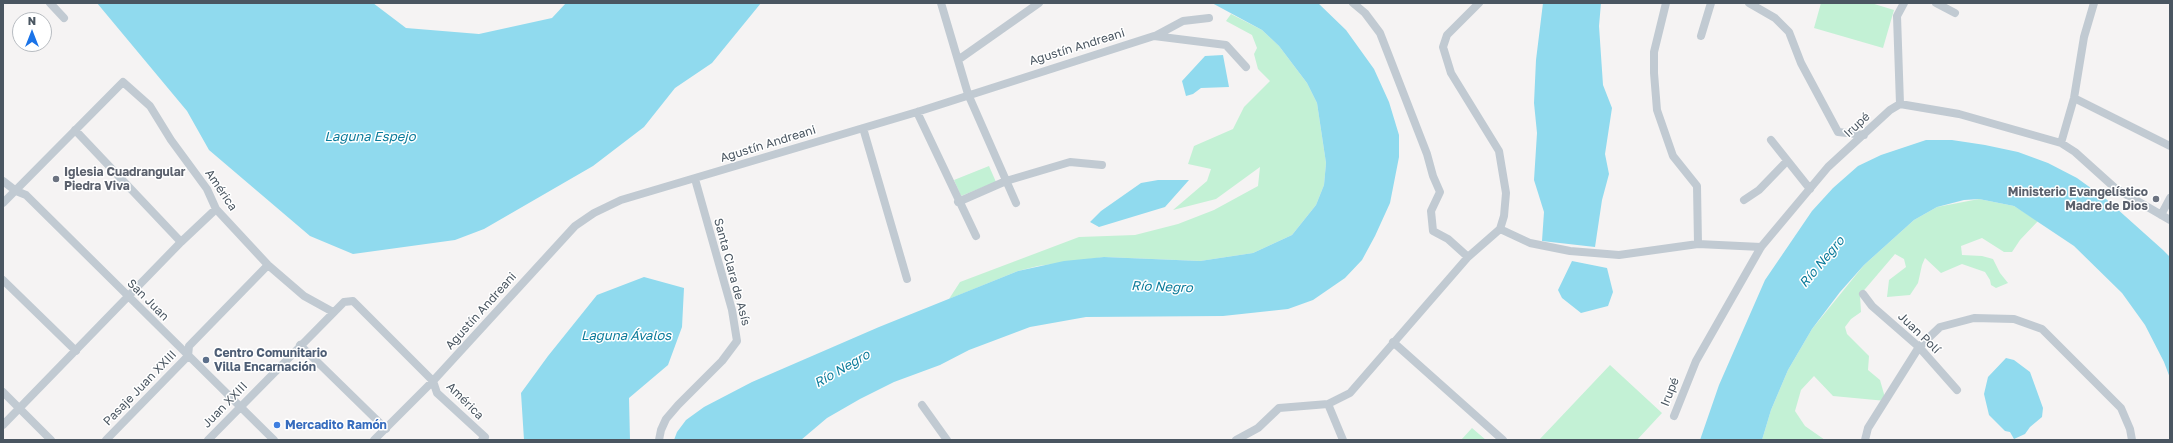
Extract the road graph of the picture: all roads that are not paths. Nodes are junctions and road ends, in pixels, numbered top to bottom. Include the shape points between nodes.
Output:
1 (50, 3) edge
2 (941, 3) edge
3 (1040, 3) edge
4 (1353, 3) edge
5 (1478, 3) edge
6 (1666, 3) edge
7 (1711, 3) edge
8 (1749, 3) edge
9 (1904, 3) edge
10 (1936, 3) edge
11 (2094, 3) edge
12 (1955, 13) dead end
13 (64, 18) dead end
14 (1209, 18) dead end
15 (1154, 36) junction
16 (1701, 36) dead end
17 (958, 60) junction
18 (1246, 67) dead end
19 (968, 94) junction
20 (2074, 98) junction
21 (1900, 104) junction
22 (917, 112) junction
23 (863, 128) junction
24 (76, 130) junction
25 (1864, 135) junction
26 (1771, 140) dead end
27 (2061, 143) junction
28 (2170, 146) edge
29 (1787, 161) junction
30 (1102, 165) dead end
31 (695, 179) junction
32 (3, 181) edge
33 (1006, 181) junction
34 (1810, 189) junction
35 (16, 190) junction
36 (2170, 198) edge
37 (1744, 200) dead end
38 (958, 202) junction
39 (3, 203) edge
40 (1016, 203) dead end
41 (216, 209) junction
42 (2161, 215) junction
43 (2170, 220) edge
44 (1500, 229) junction
45 (976, 236) dead end
46 (181, 242) junction
47 (1698, 244) junction
48 (1761, 247) junction
49 (1468, 257) junction
50 (268, 265) junction
51 (907, 279) dead end
52 (3, 280) edge
53 (1863, 294) dead end
54 (127, 297) junction
55 (344, 302) joint
56 (334, 312) junction
57 (1393, 342) junction
58 (300, 345) junction
59 (1919, 347) junction
60 (76, 351) junction
61 (188, 356) junction
62 (433, 381) junction
63 (1957, 390) dead end
64 (3, 392) edge
65 (1328, 404) junction
66 (922, 405) dead end
67 (240, 407) junction
68 (19, 409) junction
69 (1674, 416) dead end
70 (3, 425) edge
71 (386, 429) junction
72 (483, 439) edge
73 (51, 440) edge
74 (106, 440) edge
75 (208, 440) edge
76 (274, 440) edge
77 (374, 440) edge
78 (659, 440) edge
79 (947, 440) edge
80 (1236, 440) edge
81 (1343, 440) edge
82 (1503, 440) edge
83 (1864, 440) edge
84 (2132, 440) edge

1 - 13 street
2 - 17 street
3 - 17 street
4 - 49 street via 1365,13 1380,33 1428,154 1440,192 1431,211 1433,231 1448,239
5 - 44 street via 1447,35 1443,47 1451,73 1499,151 1506,193
6 - 47 street via 1654,52 1657,110 1673,156 1697,186
7 - 16 street
8 - 25 street via 1775,18 1789,32 1801,63 1838,132
9 - 21 street via 1897,16
10 - 12 street
11 - 20 street via 2084,37
14 - 15 street via 1183,21
15 - 18 street, Agustín Andreani via 1226,45
15 - 19 street, Agustín Andreani
17 - 19 street
19 - 22 street, Agustín Andreani
19 - 33 street
20 - 27 street
20 - 28 street
21 - 25 street, Irupé
21 - 27 street via 1959,114
22 - 23 street, Agustín Andreani
22 - 38 street
23 - 31 street, Agustín Andreani
23 - 51 street
24 - 35 street
24 - 41 street, América via 123,82 150,106 207,189
24 - 46 street
25 - 34 street, Irupé via 1828,167
26 - 29 street
27 - 42 street via 2076,152 2115,188
29 - 34 street
29 - 37 street via 1759,190
30 - 33 street via 1070,162
31 - 62 street, Agustín Andreani via 621,200 575,226
31 - 78 street, Santa Clara de Asís via 732,310 737,341 703,382 666,419
32 - 35 street, San Juan
33 - 38 street
33 - 40 street
34 - 48 street, Irupé
35 - 39 street
35 - 54 street, San Juan via 26,195
36 - 42 street
38 - 45 street
41 - 46 street
41 - 50 street, América
42 - 43 street
44 - 47 street via 1530,243 1570,251 1619,255
44 - 49 street
46 - 54 street
47 - 48 street
48 - 69 street, Irupé via 1696,361
49 - 57 street
50 - 56 street, América via 304,296
50 - 61 street, Pasaje Juan XXIII via 189,346
52 - 60 street
53 - 59 street, Juan Polí via 1872,306
54 - 60 street
54 - 61 street, San Juan
55 - 56 street, Juan XXIII
55 - 62 street, América via 353,301
56 - 58 street, Juan XXIII
57 - 65 street via 1350,393
57 - 82 street
58 - 67 street, Juan XXIII
58 - 71 street
59 - 63 street, Juan Polí
59 - 83 street via 1868,428
59 - 84 street via 1940,327 1974,318 2014,319 2042,329 2121,408
60 - 68 street
61 - 67 street, San Juan
61 - 74 street, Pasaje Juan XXIII
62 - 71 street, Agustín Andreani
62 - 72 street, América via 437,393
64 - 68 street
65 - 80 street via 1279,408 1258,428
65 - 81 street
66 - 79 street
67 - 75 street, Juan XXIII
67 - 76 street, San Juan
68 - 70 street
68 - 73 street
71 - 77 street, Agustín Andreani

